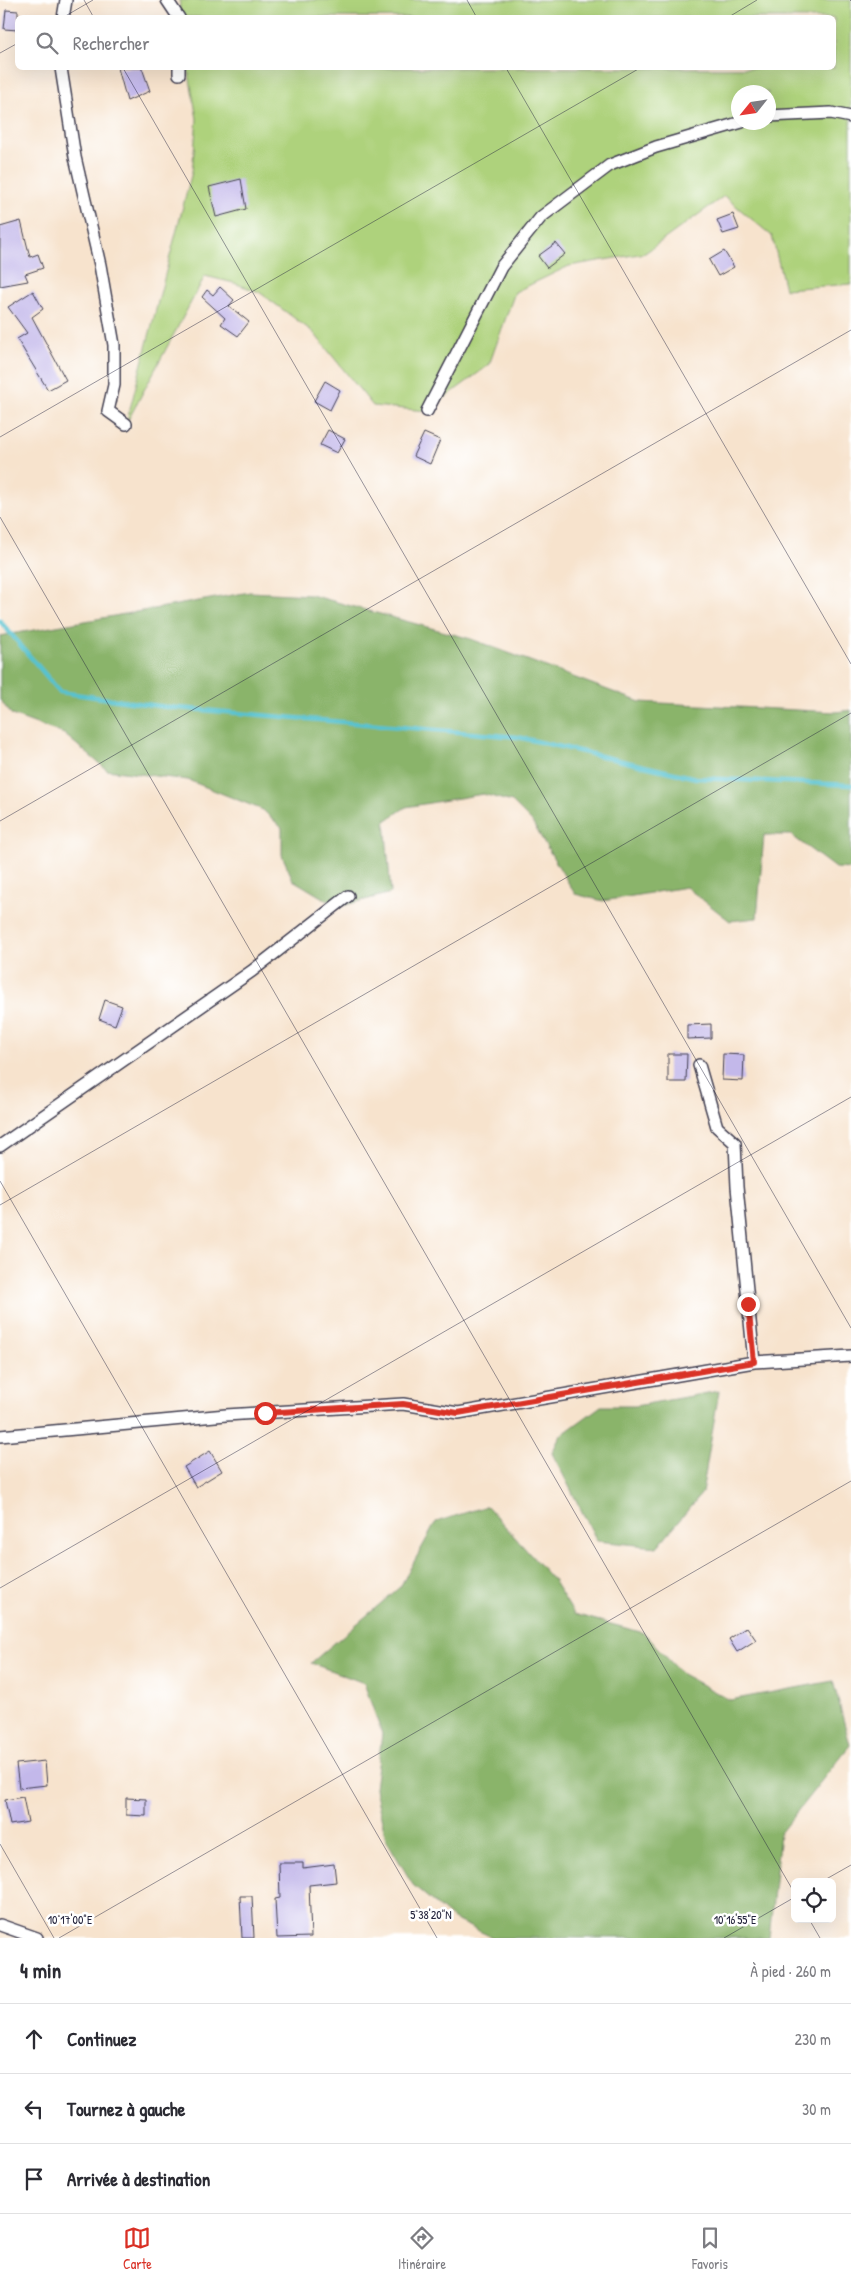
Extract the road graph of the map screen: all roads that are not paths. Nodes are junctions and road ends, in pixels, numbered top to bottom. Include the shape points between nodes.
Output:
1 (66, 0) edge
2 (167, 0) edge
3 (64, 15) edge
4 (177, 15) edge
5 (61, 70) edge
6 (776, 116) edge
7 (851, 117) edge
8 (731, 125) edge
9 (427, 410) dead end
10 (126, 424) dead end
11 (348, 896) dead end
12 (699, 1065) dead end
13 (0, 1146) edge
14 (851, 1356) edge
15 (754, 1362) junction
16 (0, 1436) edge
17 (0, 1925) edge
18 (37, 1938) edge

1 - 3 street
2 - 4 street
5 - 10 street via 75,158 114,345 114,386 108,411
6 - 7 street via 831,113
8 - 9 street via 656,146 610,165 542,217 501,266
11 - 13 street via 252,971
12 - 15 street via 717,1127 735,1143
14 - 15 street
15 - 16 street via 458,1413 403,1404 226,1415
17 - 18 street

